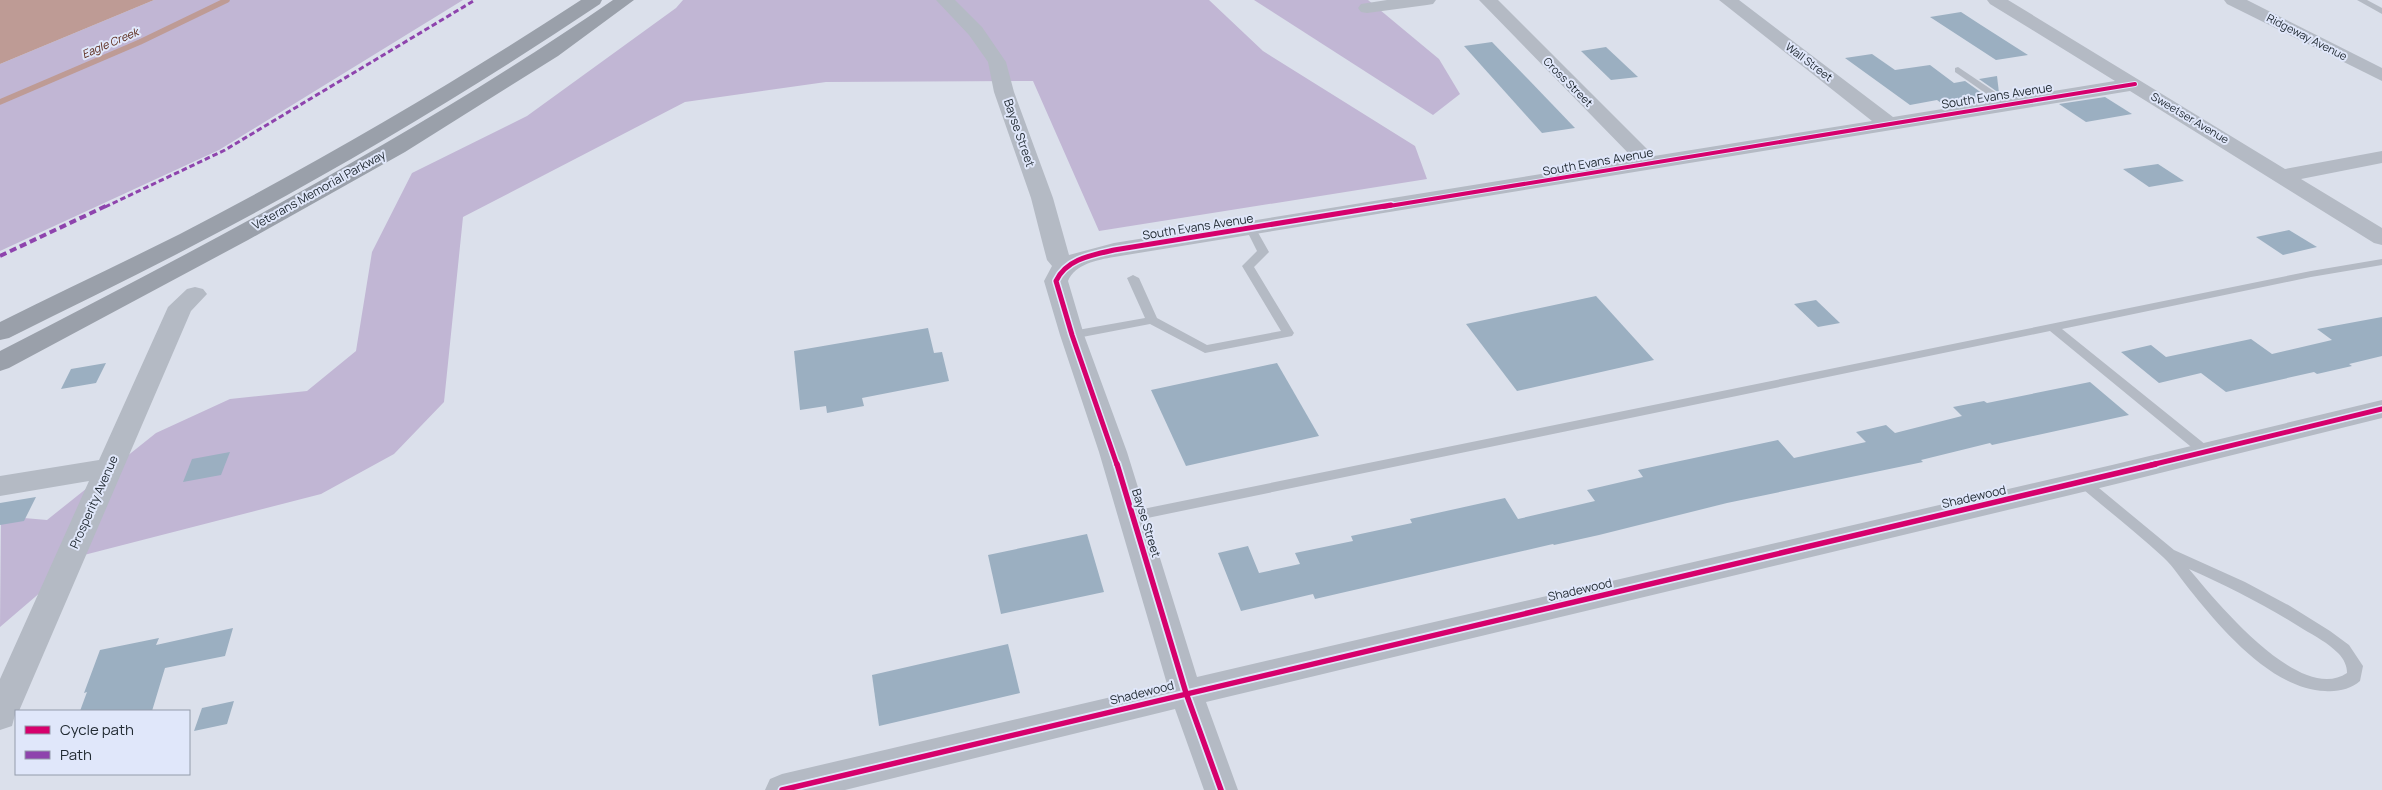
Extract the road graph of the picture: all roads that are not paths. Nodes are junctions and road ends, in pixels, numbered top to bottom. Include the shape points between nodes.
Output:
1 (593, 0) edge
2 (625, 0) edge
3 (945, 0) edge
4 (1427, 0) edge
5 (1488, 0) edge
6 (1728, 0) edge
7 (1996, 0) edge
8 (2233, 0) edge
9 (2361, 0) edge
10 (1366, 8) dead end
11 (2382, 11) edge
12 (1958, 70) dead end
13 (2382, 75) edge
14 (2134, 84) junction
15 (2007, 104) junction
16 (1889, 124) junction
17 (2382, 158) edge
18 (1649, 163) junction
19 (2284, 176) junction
20 (1251, 229) junction
21 (2382, 238) edge
22 (2382, 262) edge
23 (1066, 265) junction
24 (1133, 278) dead end
25 (195, 294) dead end
26 (1152, 320) junction
27 (2052, 327) junction
28 (0, 332) edge
29 (1072, 335) junction
30 (1, 367) edge
31 (2382, 409) edge
32 (2206, 452) junction
33 (108, 468) junction
34 (2083, 482) junction
35 (0, 486) edge
36 (1133, 516) junction
37 (2169, 554) junction
38 (1186, 693) junction
39 (0, 716) edge
40 (782, 790) edge
41 (1221, 790) edge

1 - 28 highway, Veterans Memorial Parkway via 476,76 339,157 214,225
2 - 30 highway via 383,164
3 - 23 street, Bayse Street via 976,31 997,62 1059,260
4 - 10 street
5 - 18 street, Cross Street
6 - 16 street, Wall Street
7 - 14 street, Sweetser Avenue
8 - 13 street, Ridgeway Avenue
9 - 11 lane
12 - 15 lane
14 - 15 street, South Evans Avenue
14 - 19 street, Sweetser Avenue
15 - 16 street, South Evans Avenue
16 - 18 street, South Evans Avenue
17 - 19 street
18 - 20 street, South Evans Avenue
19 - 21 street, Sweetser Avenue
20 - 23 street, South Evans Avenue via 1088,256
20 - 26 lane via 1264,252 1248,266 1288,333 1204,349
22 - 27 lane
23 - 29 street, Bayse Street via 1056,275 1056,281
24 - 26 lane
25 - 33 street, Prosperity Avenue via 180,307
26 - 29 lane
27 - 32 lane
27 - 36 lane
29 - 36 street, Bayse Street
31 - 32 street, Shadewood
32 - 34 street, Shadewood
33 - 35 street
33 - 39 street, Prosperity Avenue
34 - 37 lane
34 - 38 street, Shadewood
36 - 38 street, Bayse Street
37 - 37 lane via 2240,586 2326,634 2344,649 2354,666 2355,676 2329,686 2301,681 2282,669 2255,649 2212,608
38 - 40 street, Shadewood
38 - 41 street, Bayse Street

